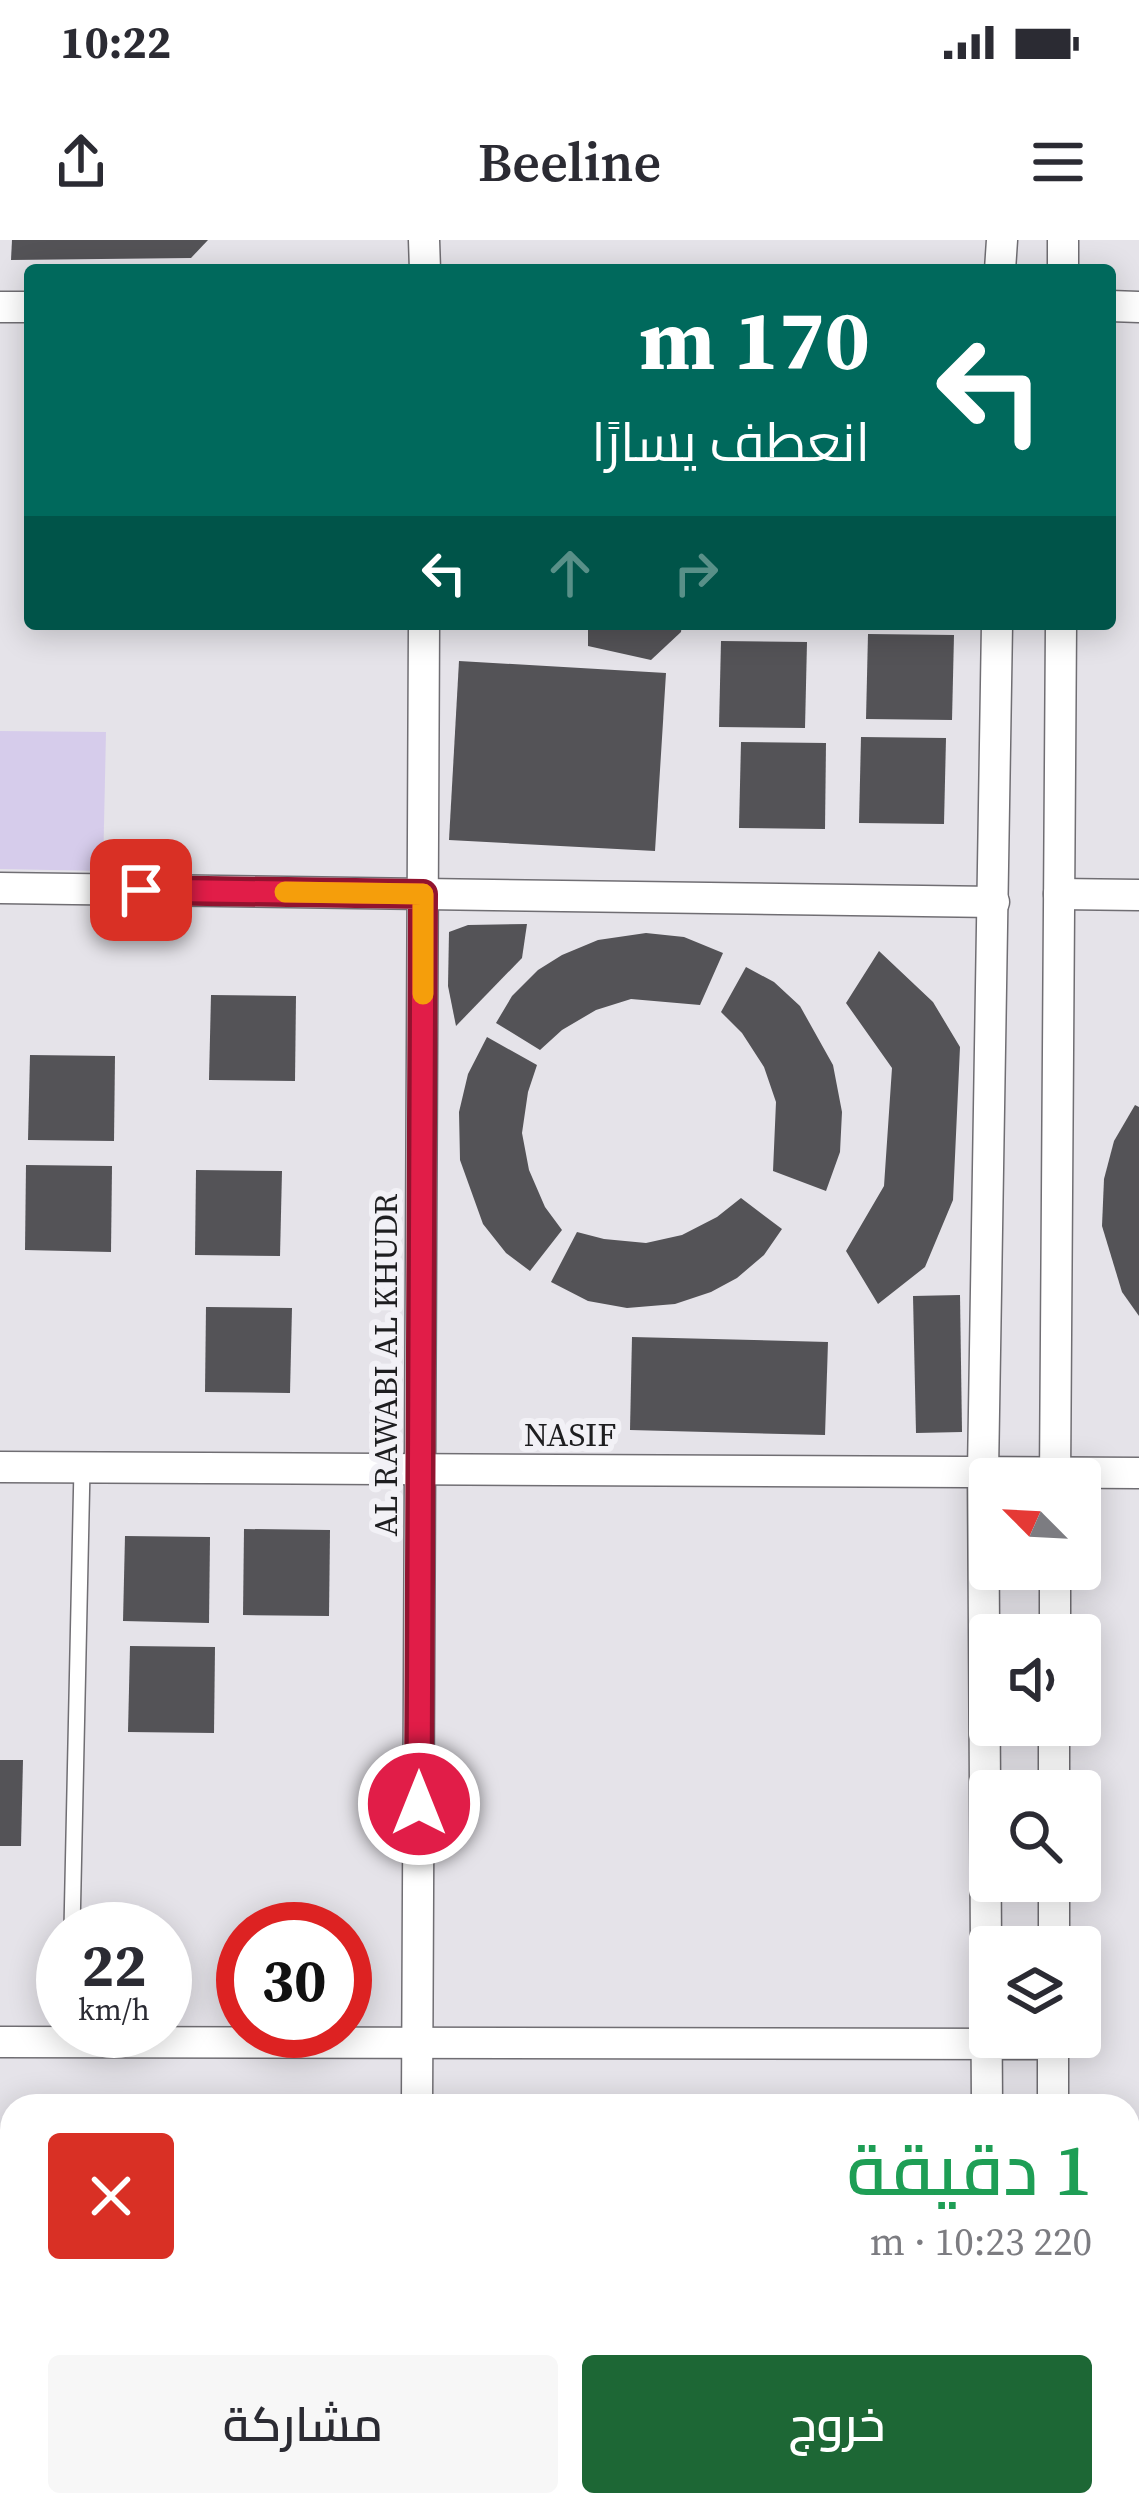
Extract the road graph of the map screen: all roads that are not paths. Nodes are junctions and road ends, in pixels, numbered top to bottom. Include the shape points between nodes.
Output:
1 (424, 630) edge
2 (997, 630) edge
3 (1061, 630) edge
4 (0, 888) edge
5 (423, 894) junction
6 (1059, 894) junction
7 (1139, 895) edge
8 (994, 902) junction
9 (983, 1458) edge
10 (1055, 1458) edge
11 (0, 1467) edge
12 (82, 1468) junction
13 (421, 1470) junction
14 (969, 1472) edge
15 (1139, 1472) edge
16 (1101, 1473) edge
17 (984, 1590) edge
18 (73, 1902) edge
19 (985, 1926) edge
20 (36, 2039) edge
21 (192, 2039) edge
22 (0, 2042) edge
23 (418, 2043) junction
24 (969, 2044) edge
25 (986, 2058) edge
26 (1053, 2058) edge
27 (417, 2094) edge
28 (986, 2094) edge
29 (1053, 2094) edge

1 - 5 street, AL RAWABI AL KHUDR
2 - 8 street
3 - 6 street
4 - 5 street
5 - 8 street
5 - 13 street, AL RAWABI AL KHUDR
6 - 7 street
6 - 10 street
8 - 9 street
11 - 12 street, NASIF
12 - 13 street, NASIF
12 - 18 lane
13 - 14 street, NASIF
13 - 23 street, AL RAWABI AL KHUDR
15 - 16 street, NASIF
17 - 19 street
20 - 22 street
21 - 23 street
23 - 24 street
23 - 27 street, AL RAWABI AL KHUDR
25 - 28 street
26 - 29 street

